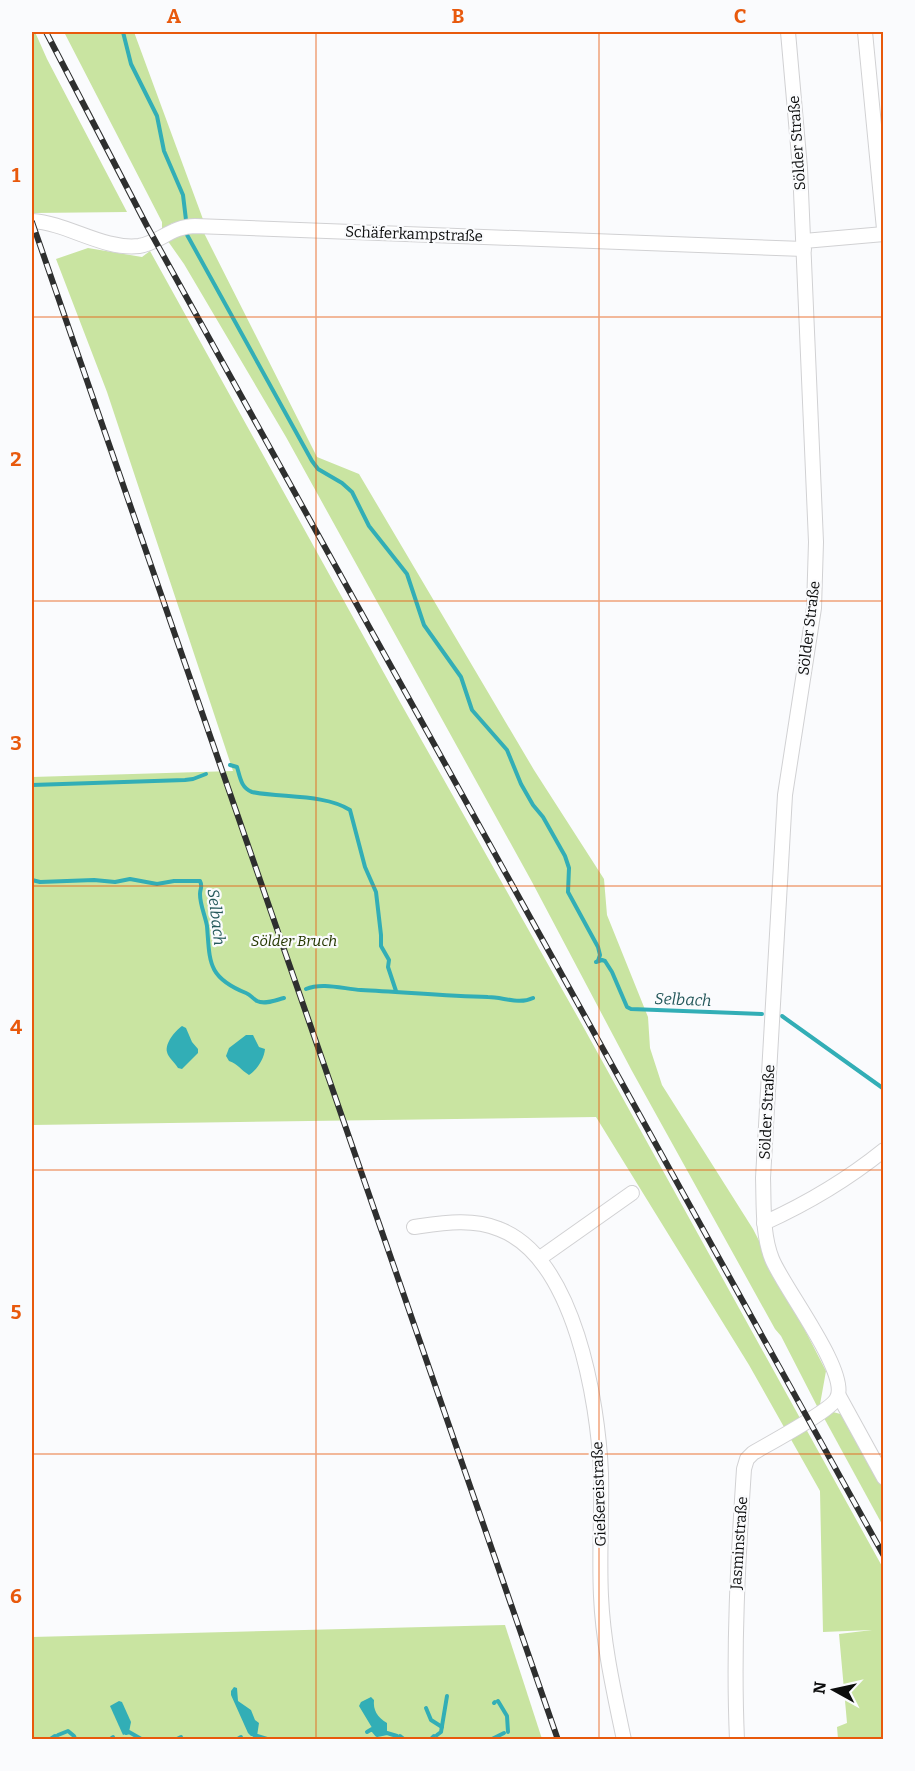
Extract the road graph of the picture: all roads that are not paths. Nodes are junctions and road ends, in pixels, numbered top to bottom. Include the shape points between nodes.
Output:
1 (788, 32) edge
2 (866, 32) edge
3 (32, 221) edge
4 (884, 229) edge
5 (884, 234) edge
6 (804, 245) junction
7 (884, 1150) edge
8 (632, 1193) dead end
9 (764, 1223) junction
10 (414, 1227) dead end
11 (540, 1258) junction
12 (839, 1396) junction
13 (884, 1478) edge
14 (624, 1740) edge
15 (737, 1740) edge

1 - 6 street, Sölder Straße
2 - 4 street
3 - 6 street, Schäferkampstraße via 44,221 100,240 140,246 176,228 195,226
5 - 6 street, Schäferkampstraße
6 - 9 street, Sölder Straße via 816,542 814,597 785,795
7 - 9 street via 808,1201
8 - 11 street
9 - 12 street via 772,1261 825,1350 838,1380
10 - 11 street, Gießereistraße via 487,1224 514,1235
11 - 14 street, Gießereistraße via 575,1329 589,1378 601,1474 601,1597
12 - 13 street
12 - 15 street, Jasminstraße via 829,1409 753,1453 744,1469 736,1586

